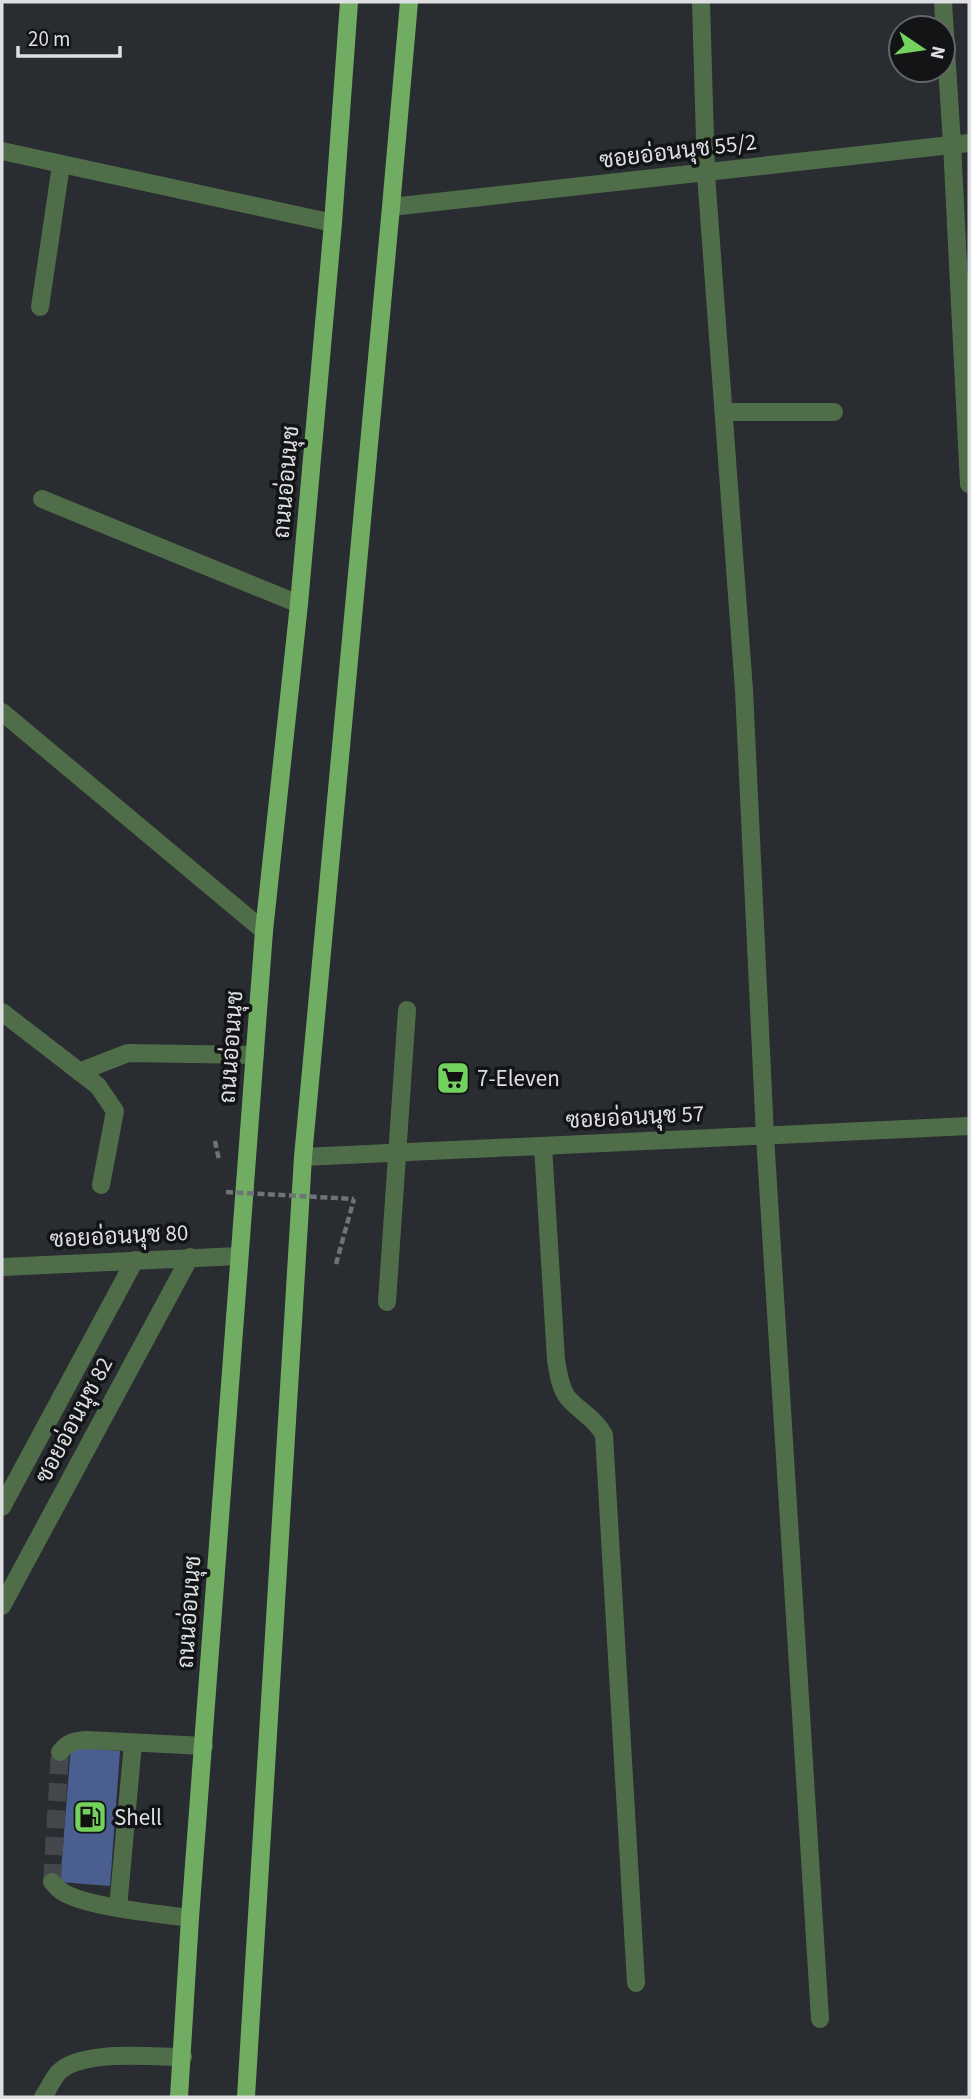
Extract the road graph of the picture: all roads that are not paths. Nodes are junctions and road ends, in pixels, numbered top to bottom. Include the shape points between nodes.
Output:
1 (349, 2) edge
2 (408, 2) edge
3 (701, 2) edge
4 (943, 2) edge
5 (961, 143) edge
6 (2, 151) edge
7 (61, 165) junction
8 (706, 174) junction
9 (391, 207) junction
10 (333, 223) junction
11 (40, 307) dead end
12 (724, 412) junction
13 (834, 412) dead end
14 (969, 484) edge
15 (42, 499) dead end
16 (299, 604) junction
17 (2, 712) edge
18 (264, 931) junction
19 (407, 1010) dead end
20 (2, 1012) edge
21 (255, 1055) junction
22 (79, 1072) junction
23 (969, 1126) edge
24 (765, 1136) junction
25 (543, 1146) junction
26 (398, 1153) junction
27 (303, 1157) junction
28 (101, 1185) dead end
29 (239, 1255) junction
30 (190, 1257) junction
31 (135, 1260) junction
32 (2, 1267) edge
33 (387, 1302) dead end
34 (2, 1507) edge
35 (2, 1606) edge
36 (133, 1743) junction
37 (204, 1746) junction
38 (60, 1752) dead end
39 (52, 1882) dead end
40 (118, 1908) junction
41 (190, 1918) junction
42 (636, 1983) dead end
43 (820, 2019) dead end
44 (183, 2057) junction
45 (43, 2097) edge
46 (179, 2097) edge
47 (246, 2097) edge

1 - 10 main road, ถนนอ่อนนุช
2 - 9 main road
3 - 8 street
4 - 5 street
5 - 8 street, ซอยอ่อนนุช 55/2
5 - 14 street
6 - 7 street
7 - 10 street
7 - 11 street
8 - 9 street, ซอยอ่อนนุช 55/2
8 - 12 street
9 - 27 main road
10 - 16 main road, ถนนอ่อนนุช
12 - 13 street
12 - 24 street via 744,690
15 - 16 street
16 - 18 main road, ถนนอ่อนนุช
17 - 18 street
18 - 21 main road, ถนนอ่อนนุช
19 - 26 street
20 - 22 street
21 - 22 street via 128,1053
21 - 29 main road, ถนนอ่อนนุช
22 - 28 street via 97,1086 115,1111
23 - 24 street, ซอยอ่อนนุช 57
24 - 25 street, ซอยอ่อนนุช 57
24 - 43 street
25 - 26 street, ซอยอ่อนนุช 57
25 - 42 street via 560,1380 567,1396 604,1435
26 - 27 street, ซอยอ่อนนุช 57
26 - 33 street
27 - 47 main road
29 - 30 street, ซอยอ่อนนุช 80
29 - 37 main road, ถนนอ่อนนุช
30 - 31 street, ซอยอ่อนนุช 80
30 - 35 street, ซอยอ่อนนุช 82
31 - 32 street, ซอยอ่อนนุช 80
31 - 34 street
36 - 37 street
36 - 38 street via 75,1741
36 - 40 street
37 - 41 main road, ถนนอ่อนนุช
39 - 40 street via 74,1898
40 - 41 street
41 - 44 main road, ถนนอ่อนนุช
44 - 45 street via 114,2056 79,2061 59,2072
44 - 46 main road, ถนนอ่อนนุช

